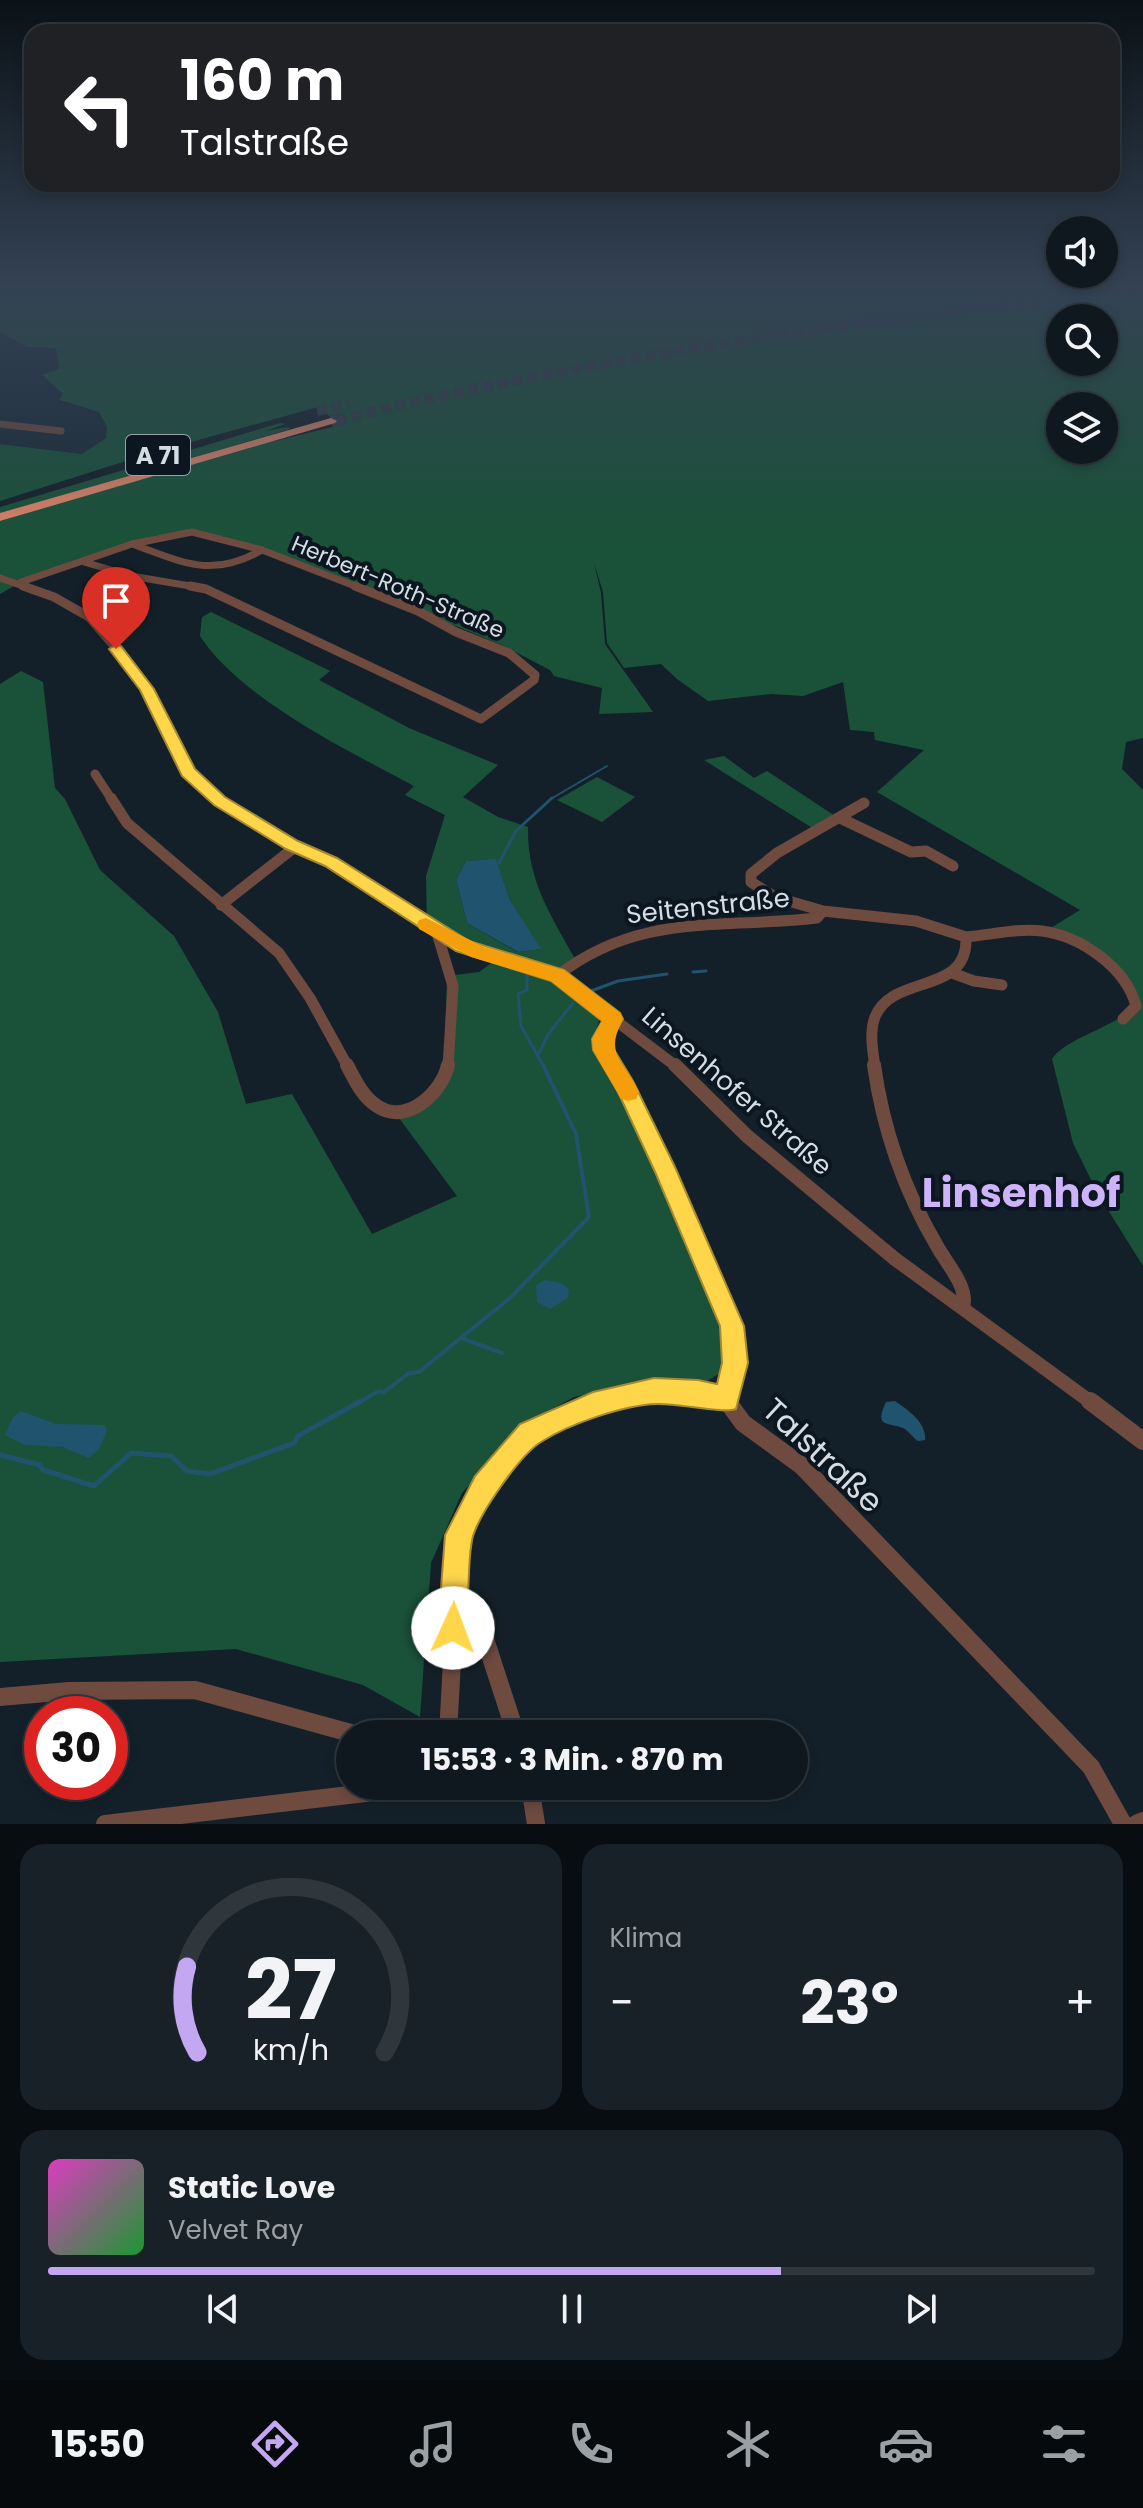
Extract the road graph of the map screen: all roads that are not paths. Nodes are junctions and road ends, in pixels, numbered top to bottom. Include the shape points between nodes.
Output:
1 (331, 421) tunnel mouth
2 (0, 424) edge
3 (61, 431) dead end
4 (55, 486) dead end
5 (0, 504) edge
6 (0, 517) edge
7 (132, 544) junction
8 (262, 550) junction
9 (84, 562) junction
10 (0, 578) edge
11 (21, 582) junction
12 (95, 774) dead end
13 (864, 803) dead end
14 (842, 819) junction
15 (295, 847) junction
16 (953, 866) dead end
17 (221, 905) junction
18 (823, 911) junction
19 (436, 930) junction
20 (966, 937) junction
21 (952, 973) junction
22 (557, 976) junction
23 (1002, 985) dead end
24 (613, 1019) junction
25 (1123, 1019) dead end
26 (963, 1307) junction
27 (726, 1400) junction
28 (1143, 1441) edge
29 (453, 1603) junction
30 (0, 1697) edge
31 (449, 1720) edge
32 (511, 1720) edge
33 (336, 1729) edge
34 (336, 1797) edge
35 (532, 1800) edge
36 (1143, 1821) edge
37 (105, 1824) edge
38 (536, 1824) edge
39 (1123, 1824) edge
40 (1136, 1824) edge

1 - 6 highway, A 71
2 - 3 street
4 - 5 highway
7 - 8 street, Herbert-Roth-Straße via 192,532
7 - 8 street via 213,566 232,565
7 - 9 street, Herbert-Roth-Straße
8 - 9 street, Herbert-Roth-Straße via 499,648 526,666 534,680 481,719 206,589
9 - 11 street, Herbert-Roth-Straße
10 - 11 street, Linsenhofer Straße
11 - 15 street, Linsenhofer Straße via 89,617 140,679 188,772 219,801
12 - 17 street via 127,823
13 - 14 street, Seitenstraße
14 - 16 street
14 - 18 street, Seitenstraße via 777,853 751,874 751,882 762,890
15 - 17 street
15 - 19 street, Linsenhofer Straße via 331,862
17 - 19 street via 287,963 362,1092 378,1107 402,1111 437,1092 448,1069 453,986
18 - 20 street, Seitenstraße via 925,923
18 - 22 street, Seitenstraße via 817,918 738,921 631,935 575,959
19 - 22 street, Linsenhofer Straße via 478,952
20 - 21 street via 964,960
20 - 25 street via 1039,930 1080,945 1121,975 1136,995 1136,1006
21 - 23 street
21 - 26 street via 888,1000 876,1014 872,1045 886,1130 919,1220 963,1290
22 - 24 street, Linsenhofer Straße
24 - 26 street, Linsenhofer Straße via 689,1076 747,1136 895,1259
24 - 27 street, Talstraße via 602,1039 603,1050 667,1174 732,1326 735,1363
26 - 28 street, Linsenhofer Straße
27 - 29 street via 654,1391 593,1405 529,1433 484,1485 459,1535
27 - 39 street, Talstraße via 743,1423 802,1466 1091,1767
29 - 31 street
29 - 32 street via 466,1605 478,1625
30 - 33 street via 195,1690
34 - 37 street
35 - 38 street
36 - 40 street

